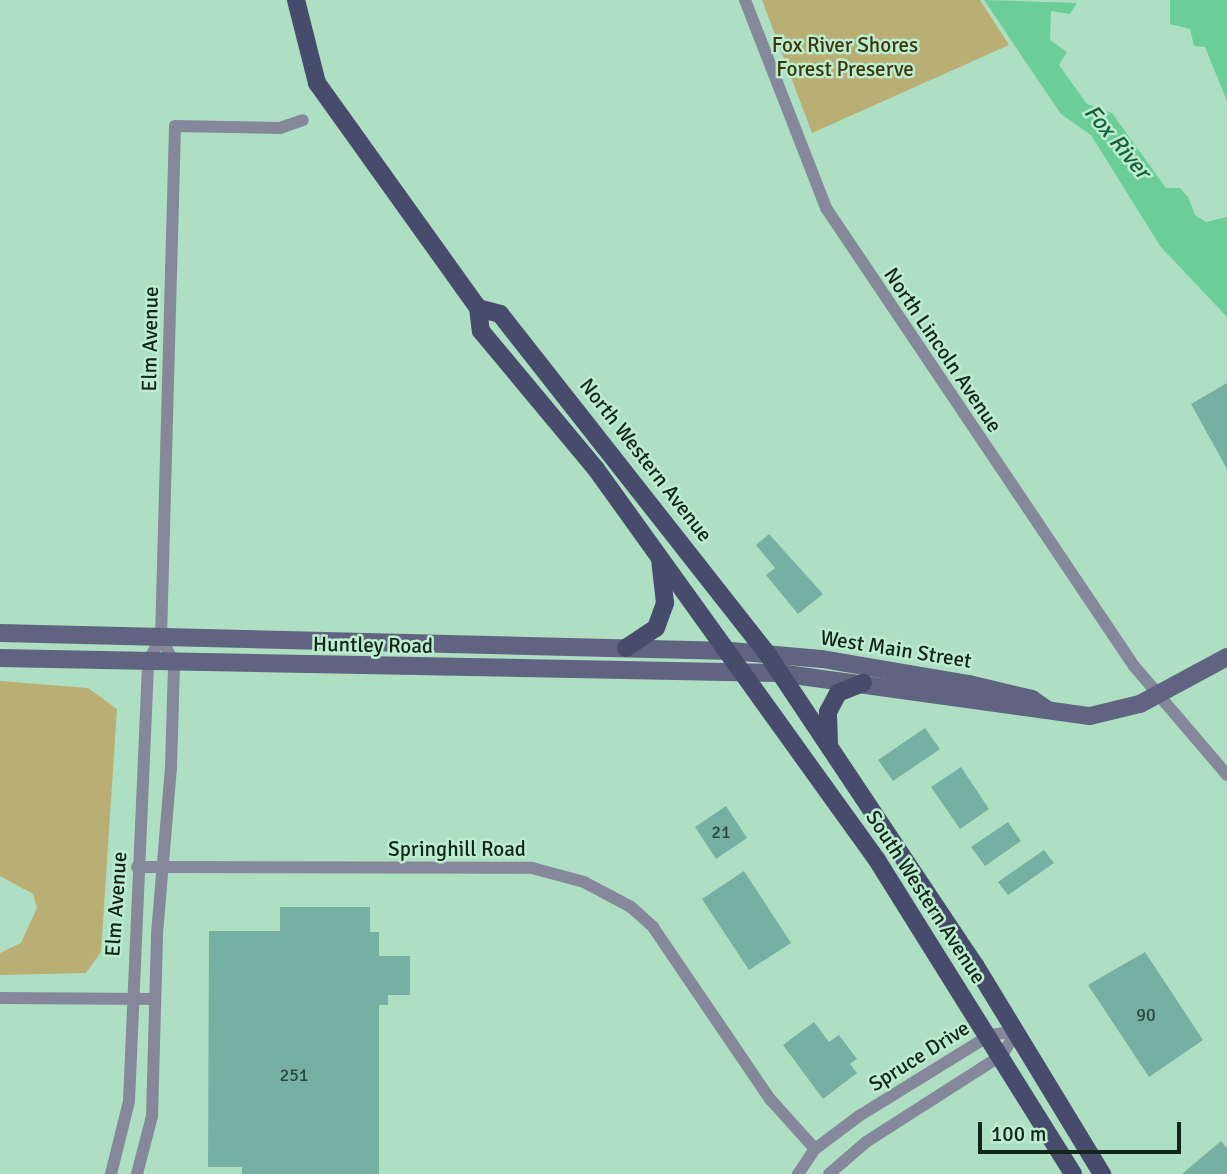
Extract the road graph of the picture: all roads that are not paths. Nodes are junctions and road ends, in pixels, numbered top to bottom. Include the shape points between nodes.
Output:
1 (296, 0) edge
2 (746, 0) edge
3 (303, 120) dead end
4 (478, 308) junction
5 (660, 559) junction
6 (0, 634) edge
7 (161, 638) junction
8 (626, 648) junction
9 (731, 651) junction
10 (768, 655) junction
11 (1227, 657) edge
12 (0, 658) edge
13 (148, 662) junction
14 (174, 663) junction
15 (745, 672) junction
16 (779, 673) junction
17 (863, 683) junction
18 (1157, 696) junction
19 (1048, 710) junction
20 (829, 743) junction
21 (1227, 775) edge
22 (137, 867) junction
23 (162, 867) junction
24 (0, 998) edge
25 (130, 999) junction
26 (155, 999) junction
27 (1017, 1031) junction
28 (990, 1035) junction
29 (1002, 1055) junction
30 (815, 1149) junction
31 (111, 1174) edge
32 (137, 1174) edge
33 (798, 1174) edge
34 (829, 1174) edge
35 (1073, 1174) edge
36 (1102, 1174) edge

1 - 4 main road, North Western Avenue via 317,83
2 - 18 street, North Lincoln Avenue via 826,208
3 - 7 street, Elm Avenue via 280,128 175,126
4 - 5 main road, North Western Avenue via 481,331 564,426
4 - 10 main road, North Western Avenue via 500,314 508,322
5 - 8 main road via 665,603 656,628
5 - 9 main road, North Western Avenue
6 - 7 street, Huntley Road
7 - 8 street, Huntley Road
7 - 13 street, Elm Avenue
7 - 14 street, Elm Avenue
8 - 9 street, Huntley Road
9 - 10 street, West Main Street
9 - 15 main road, South Western Avenue
10 - 16 main road, South Western Avenue
10 - 19 street, West Main Street via 969,684 1032,699
11 - 18 street, West Main Street
12 - 13 street, Huntley Road
13 - 14 street, Huntley Road
13 - 22 street, Elm Avenue
14 - 15 street, Huntley Road
14 - 23 street, Elm Avenue
15 - 16 street, West Main Street
15 - 28 main road, South Western Avenue
16 - 17 street, West Main Street
16 - 20 main road, South Western Avenue
17 - 19 street, West Main Street
17 - 20 main road via 838,693 828,712
18 - 19 street, West Main Street via 1097,715
18 - 21 street, North Lincoln Avenue
20 - 27 main road, South Western Avenue
22 - 23 street, Springhill Road
22 - 25 street, Elm Avenue
23 - 26 street, Elm Avenue
23 - 30 street, Springhill Road via 532,868 584,882 631,907 653,927 770,1099
24 - 25 street
25 - 26 street
25 - 31 street, Elm Avenue via 129,1101
26 - 32 street, Elm Avenue via 152,1116
27 - 28 street, Spruce Drive
27 - 29 street, Spruce Drive
27 - 36 main road, South Western Avenue
28 - 29 main road, South Western Avenue
28 - 30 street, Spruce Drive
29 - 34 street, Spruce Drive via 866,1142
29 - 35 main road, South Western Avenue
30 - 33 street, Spruce Drive

